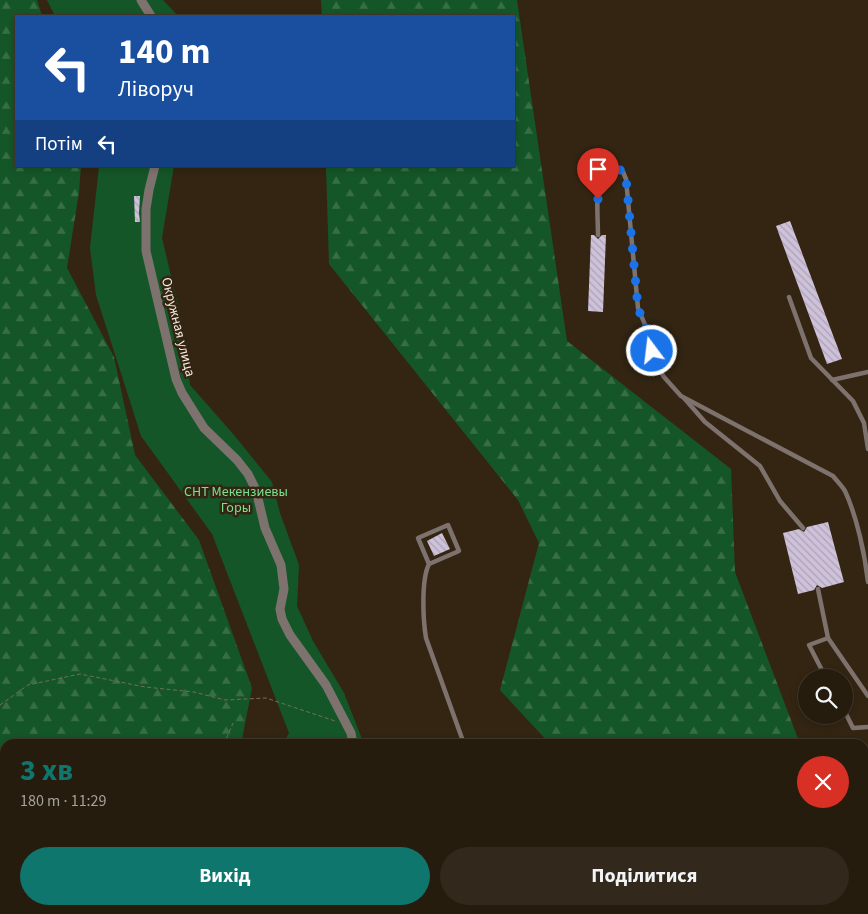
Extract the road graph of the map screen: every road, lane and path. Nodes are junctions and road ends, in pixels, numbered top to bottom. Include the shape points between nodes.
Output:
1 (140, 0) edge
2 (150, 15) edge
3 (155, 167) edge
4 (598, 235) dead end
5 (789, 297) dead end
6 (868, 372) edge
7 (832, 380) junction
8 (681, 396) junction
9 (868, 449) edge
10 (804, 528) dead end
11 (429, 564) junction
12 (868, 582) edge
13 (818, 589) dead end
14 (828, 638) junction
15 (821, 669) edge
16 (868, 696) edge
17 (0, 705) edge
18 (233, 723) dead end
19 (851, 724) edge
20 (347, 725) junction
21 (868, 727) edge
22 (226, 739) edge
23 (352, 739) edge
24 (462, 739) edge

1 - 2 street
3 - 20 street, Окружная улица via 146,209 146,251 176,379 204,428 238,460 256,490 265,528 281,565 284,589 280,609 282,619 326,685
4 - 8 lane via 598,180 604,168 616,167 626,178 638,308 650,338 654,364
5 - 7 lane via 811,358
6 - 7 lane
7 - 9 lane via 853,401 864,422
8 - 10 lane via 705,422 760,466 780,501
8 - 12 lane via 833,476 845,490 856,523
11 - 11 lane via 418,538 448,525 459,552
11 - 24 lane via 425,572 423,623
13 - 14 lane
14 - 15 lane via 809,645
14 - 16 lane
17 - 20 path via 28,685 80,674 226,700 266,698
18 - 22 path
19 - 21 lane via 853,728
20 - 23 street, Окружная улица

